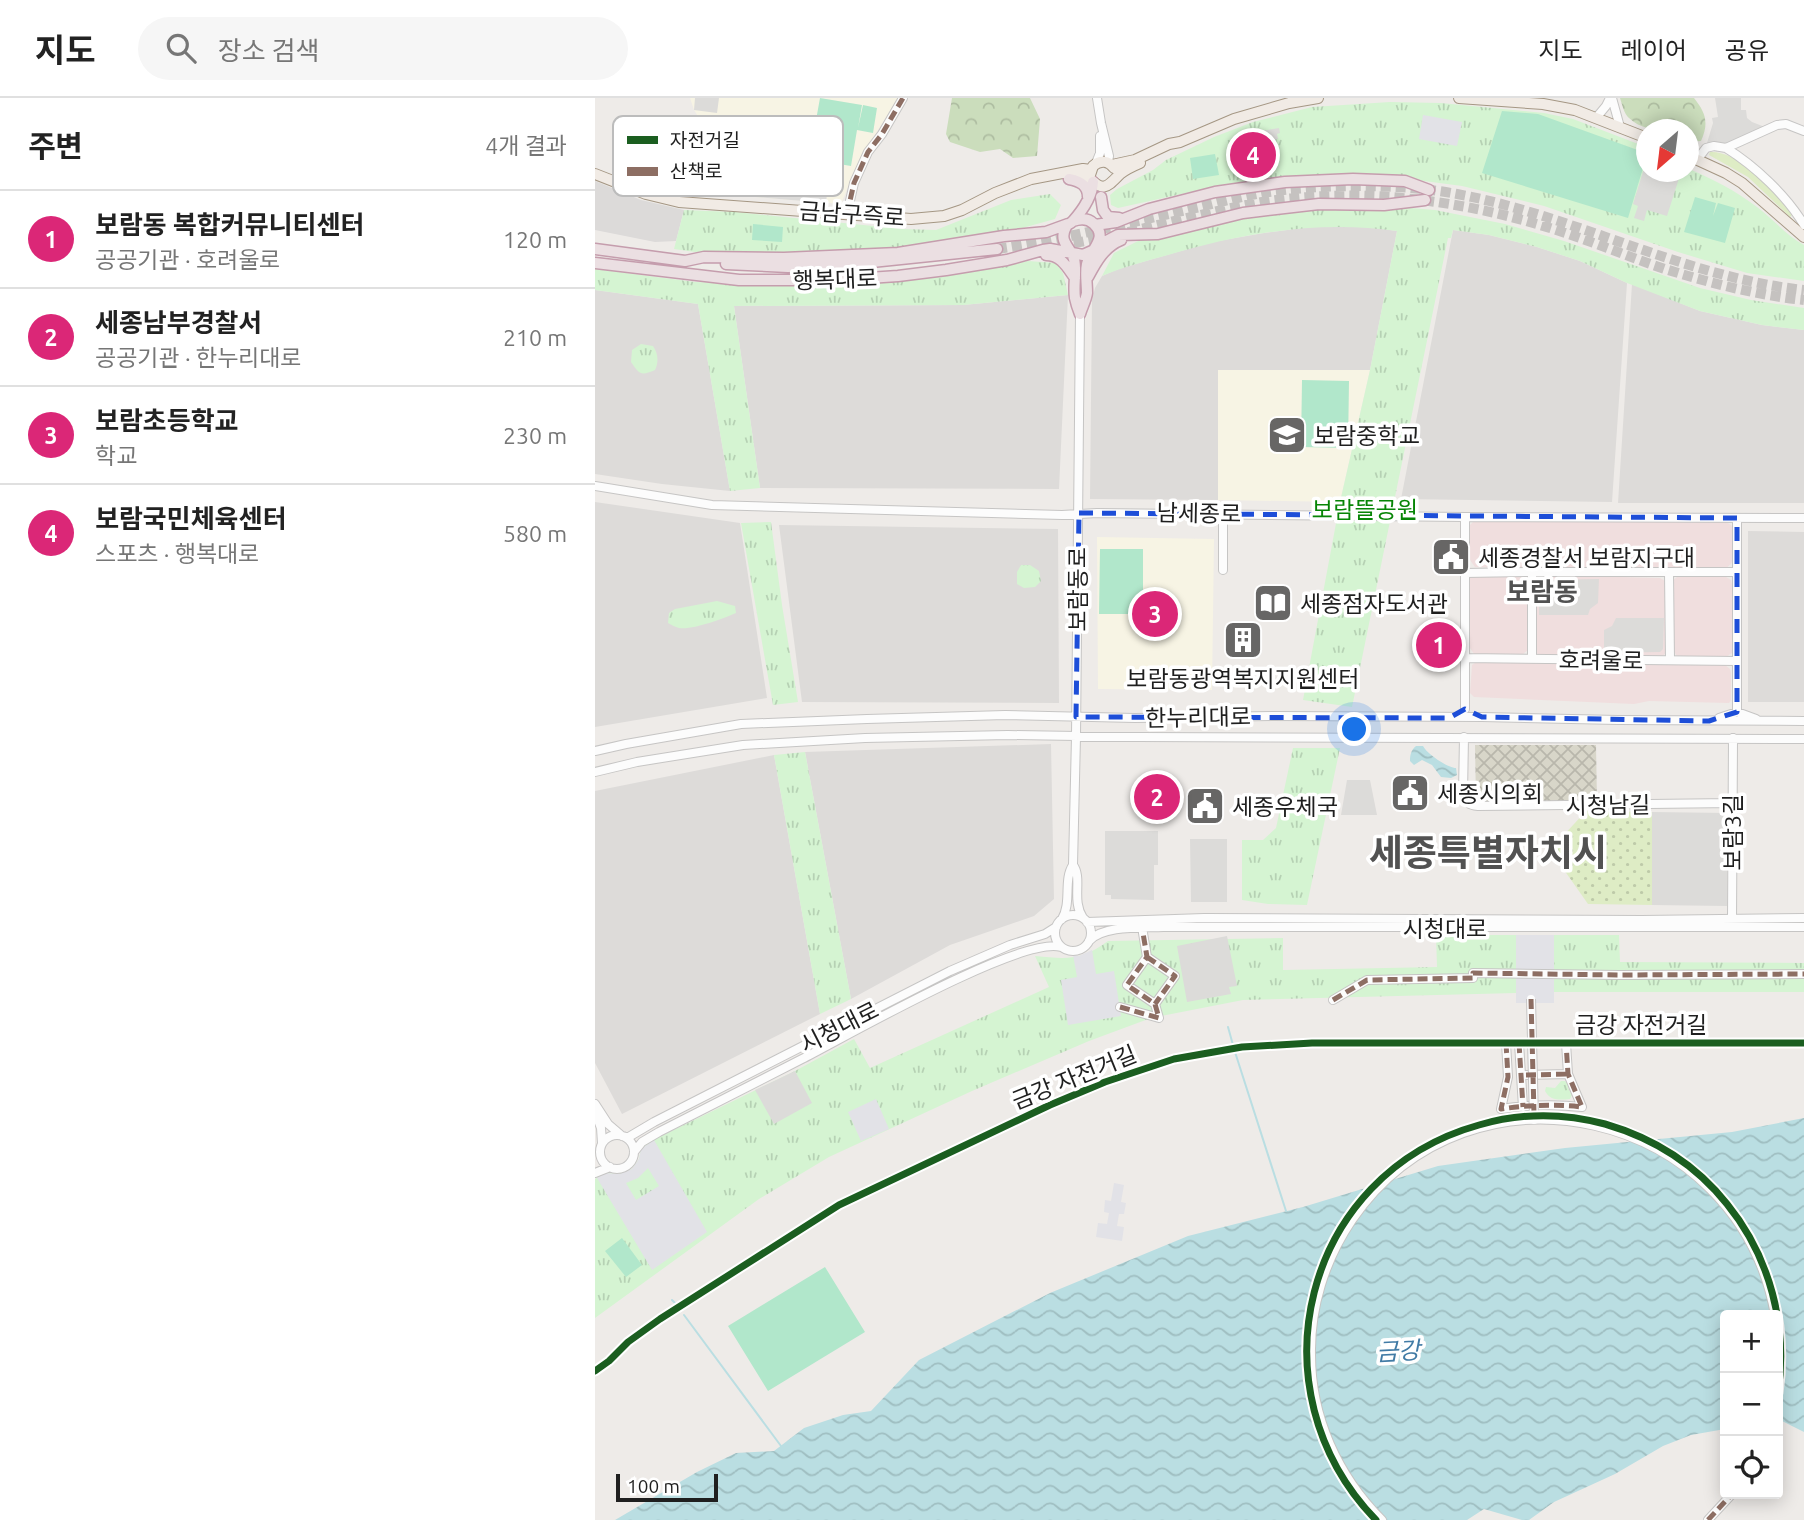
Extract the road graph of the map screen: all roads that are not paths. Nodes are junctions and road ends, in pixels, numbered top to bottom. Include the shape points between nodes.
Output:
1 (903, 98) edge
2 (1097, 98) edge
3 (1318, 98) edge
4 (1459, 98) edge
5 (1611, 98) edge
6 (1596, 118) junction
7 (1101, 123) junction
8 (1620, 127) junction
9 (1804, 131) edge
10 (1636, 134) edge
11 (1180, 142) junction
12 (1726, 148) junction
13 (1699, 153) edge
14 (1699, 161) edge
15 (1110, 164) junction
16 (1094, 167) junction
17 (595, 174) edge
18 (1069, 178) junction
19 (613, 181) edge
20 (1093, 182) junction
21 (1023, 183) junction
22 (1111, 183) junction
23 (654, 196) edge
24 (1101, 198) junction
25 (1089, 200) junction
26 (1149, 209) junction
27 (847, 214) junction
28 (1129, 217) junction
29 (1071, 223) junction
30 (1095, 225) junction
31 (1804, 225) edge
32 (1158, 234) junction
33 (1005, 236) junction
34 (1804, 237) edge
35 (1096, 248) junction
36 (595, 249) edge
37 (1072, 252) junction
38 (1003, 257) junction
39 (595, 263) edge
40 (684, 267) junction
41 (1081, 279) junction
42 (1080, 314) joint
43 (595, 486) edge
44 (1079, 513) junction
45 (1223, 514) junction
46 (1465, 517) junction
47 (1737, 517) junction
48 (1804, 518) edge
49 (1223, 570) dead end
50 (1532, 572) junction
51 (1737, 572) junction
52 (1465, 573) junction
53 (1669, 573) junction
54 (1465, 658) junction
55 (1532, 659) junction
56 (1670, 660) junction
57 (1737, 661) junction
58 (1465, 709) junction
59 (1737, 712) junction
60 (1076, 717) junction
61 (1482, 717) junction
62 (1449, 718) junction
63 (1709, 721) junction
64 (1762, 721) junction
65 (1804, 721) edge
66 (1076, 737) junction
67 (1464, 737) junction
68 (1733, 738) junction
69 (1804, 739) edge
70 (595, 751) edge
71 (595, 772) edge
72 (1733, 803) junction
73 (1073, 865) junction
74 (1804, 918) edge
75 (1062, 919) junction
76 (1085, 920) junction
77 (1732, 922) junction
78 (1056, 927) junction
79 (1804, 927) edge
80 (1143, 933) dead end
81 (1089, 941) junction
82 (1061, 947) junction
83 (1147, 957) junction
84 (1804, 974) edge
85 (1127, 985) junction
86 (1116, 987) dead end
87 (1531, 999) dead end
88 (1333, 1000) dead end
89 (1155, 1003) junction
90 (1120, 1007) dead end
91 (1507, 1043) dead end
92 (1519, 1043) dead end
93 (1566, 1043) dead end
94 (1520, 1056) junction
95 (1508, 1057) junction
96 (1568, 1074) junction
97 (1521, 1075) junction
98 (595, 1104) edge
99 (1523, 1107) junction
100 (595, 1112) edge
101 (1534, 1120) junction
102 (625, 1137) junction
103 (599, 1151) edge
104 (634, 1152) junction
105 (610, 1167) junction
106 (595, 1173) edge
107 (1774, 1310) edge
108 (1727, 1499) edge
109 (1382, 1520) edge
110 (1708, 1520) edge

1 - 27 street via 868,152
2 - 7 street
3 - 11 main road via 1234,119
4 - 6 main road via 1543,104
5 - 6 street
5 - 8 street
6 - 8 main road
7 - 15 street
7 - 16 street via 1100,153
8 - 10 main road
9 - 12 street via 1777,125
11 - 15 main road via 1135,160
11 - 22 main road via 1122,172
12 - 13 street via 1714,146
12 - 31 street via 1766,179
14 - 34 main road via 1742,183
15 - 16 main road via 1100,162
15 - 22 main road via 1116,172
16 - 20 main road via 1090,174
16 - 21 main road, 금남구즉로
17 - 19 main road, 금남구즉로
18 - 20 main road, 금남구즉로 via 1088,177
18 - 21 main road, 금남구즉로 via 1028,186
18 - 25 highway via 1086,187
20 - 22 main road via 1100,187
20 - 25 highway
21 - 27 main road, 금남구즉로 via 944,216 911,219
22 - 24 highway
23 - 27 main road, 금남구즉로 via 679,202
24 - 28 highway via 1108,216
24 - 30 highway
25 - 29 highway
26 - 28 highway
26 - 32 highway via 1145,225
26 - 32 highway via 1215,192 1321,179 1405,181 1427,195 1384,205 1319,204 1243,213
28 - 30 highway
29 - 30 highway via 1085,219
29 - 33 highway, 행복대로 via 1046,232
29 - 37 highway via 1064,242
30 - 35 highway via 1100,235
32 - 35 highway via 1118,235
32 - 41 highway via 1113,243
33 - 38 highway via 1013,244 1013,253
33 - 40 highway, 행복대로 via 898,253 704,257
35 - 37 highway via 1083,255
35 - 41 highway
36 - 40 highway, 행복대로
37 - 38 highway via 1043,250
37 - 41 highway
38 - 40 highway
38 - 41 highway via 1052,255
39 - 40 highway, 행복대로
41 - 42 highway via 1087,295
42 - 44 street, 보람동로
43 - 44 street, 남세종로 via 712,505
44 - 45 street, 남세종로
44 - 60 street, 보람동로
45 - 46 street, 남세종로
45 - 49 street
46 - 47 street, 남세종로
46 - 52 street
47 - 48 street, 남세종로
47 - 51 street
50 - 52 street
50 - 53 street
50 - 55 street
51 - 53 street
51 - 57 street
52 - 54 street
53 - 56 street
54 - 55 street, 호려울로
54 - 58 street
55 - 56 street, 호려울로
56 - 57 street, 호려울로
57 - 59 street
58 - 61 street
58 - 62 street
59 - 63 street
59 - 64 street
60 - 62 street, 한누리대로
60 - 66 street, 보람동로
60 - 70 street, 한누리대로 via 741,724
61 - 62 street, 한누리대로
61 - 63 street, 한누리대로
63 - 64 street, 한누리대로
64 - 65 street, 한누리대로
66 - 67 street, 한누리대로
66 - 71 street, 한누리대로 via 878,738 743,745
66 - 73 street, 보람동로
67 - 68 street, 한누리대로
67 - 72 street, 시청남길 via 1463,794 1471,805
68 - 69 street, 한누리대로
68 - 72 street, 보람3길
72 - 77 street, 보람3길
73 - 75 street
73 - 76 street via 1078,911
74 - 77 street, 시청대로
75 - 76 street via 1073,915
75 - 78 street
76 - 77 street, 시청대로
76 - 81 street via 1091,931
77 - 79 street, 시청대로
77 - 81 street, 시청대로 via 1163,928 1099,932
78 - 82 street via 1055,938
78 - 102 street, 시청대로 via 901,995
80 - 83 street
81 - 82 street via 1077,951
82 - 104 street, 시청대로 via 1049,945 1018,953 954,980 659,1132
83 - 85 street
83 - 89 street via 1179,974
84 - 88 street via 1473,973 1473,978 1367,980
85 - 86 street
85 - 89 street
87 - 101 street, bridge
89 - 90 street via 1159,1018
91 - 95 street
92 - 94 street
93 - 96 street
94 - 95 street
94 - 97 street
95 - 99 street via 1501,1109
96 - 97 street
96 - 99 street via 1582,1107
97 - 99 street
98 - 102 street via 608,1124
100 - 103 street via 601,1128
101 - 107 street via 1579,1122 1623,1133 1694,1174 1726,1206 1751,1244
101 - 109 street via 1476,1130 1413,1160 1361,1208 1326,1268 1311,1337 1317,1406 1344,1472
102 - 103 street via 610,1137
102 - 104 street
103 - 105 street
104 - 105 street via 629,1164
105 - 106 street
108 - 110 street

